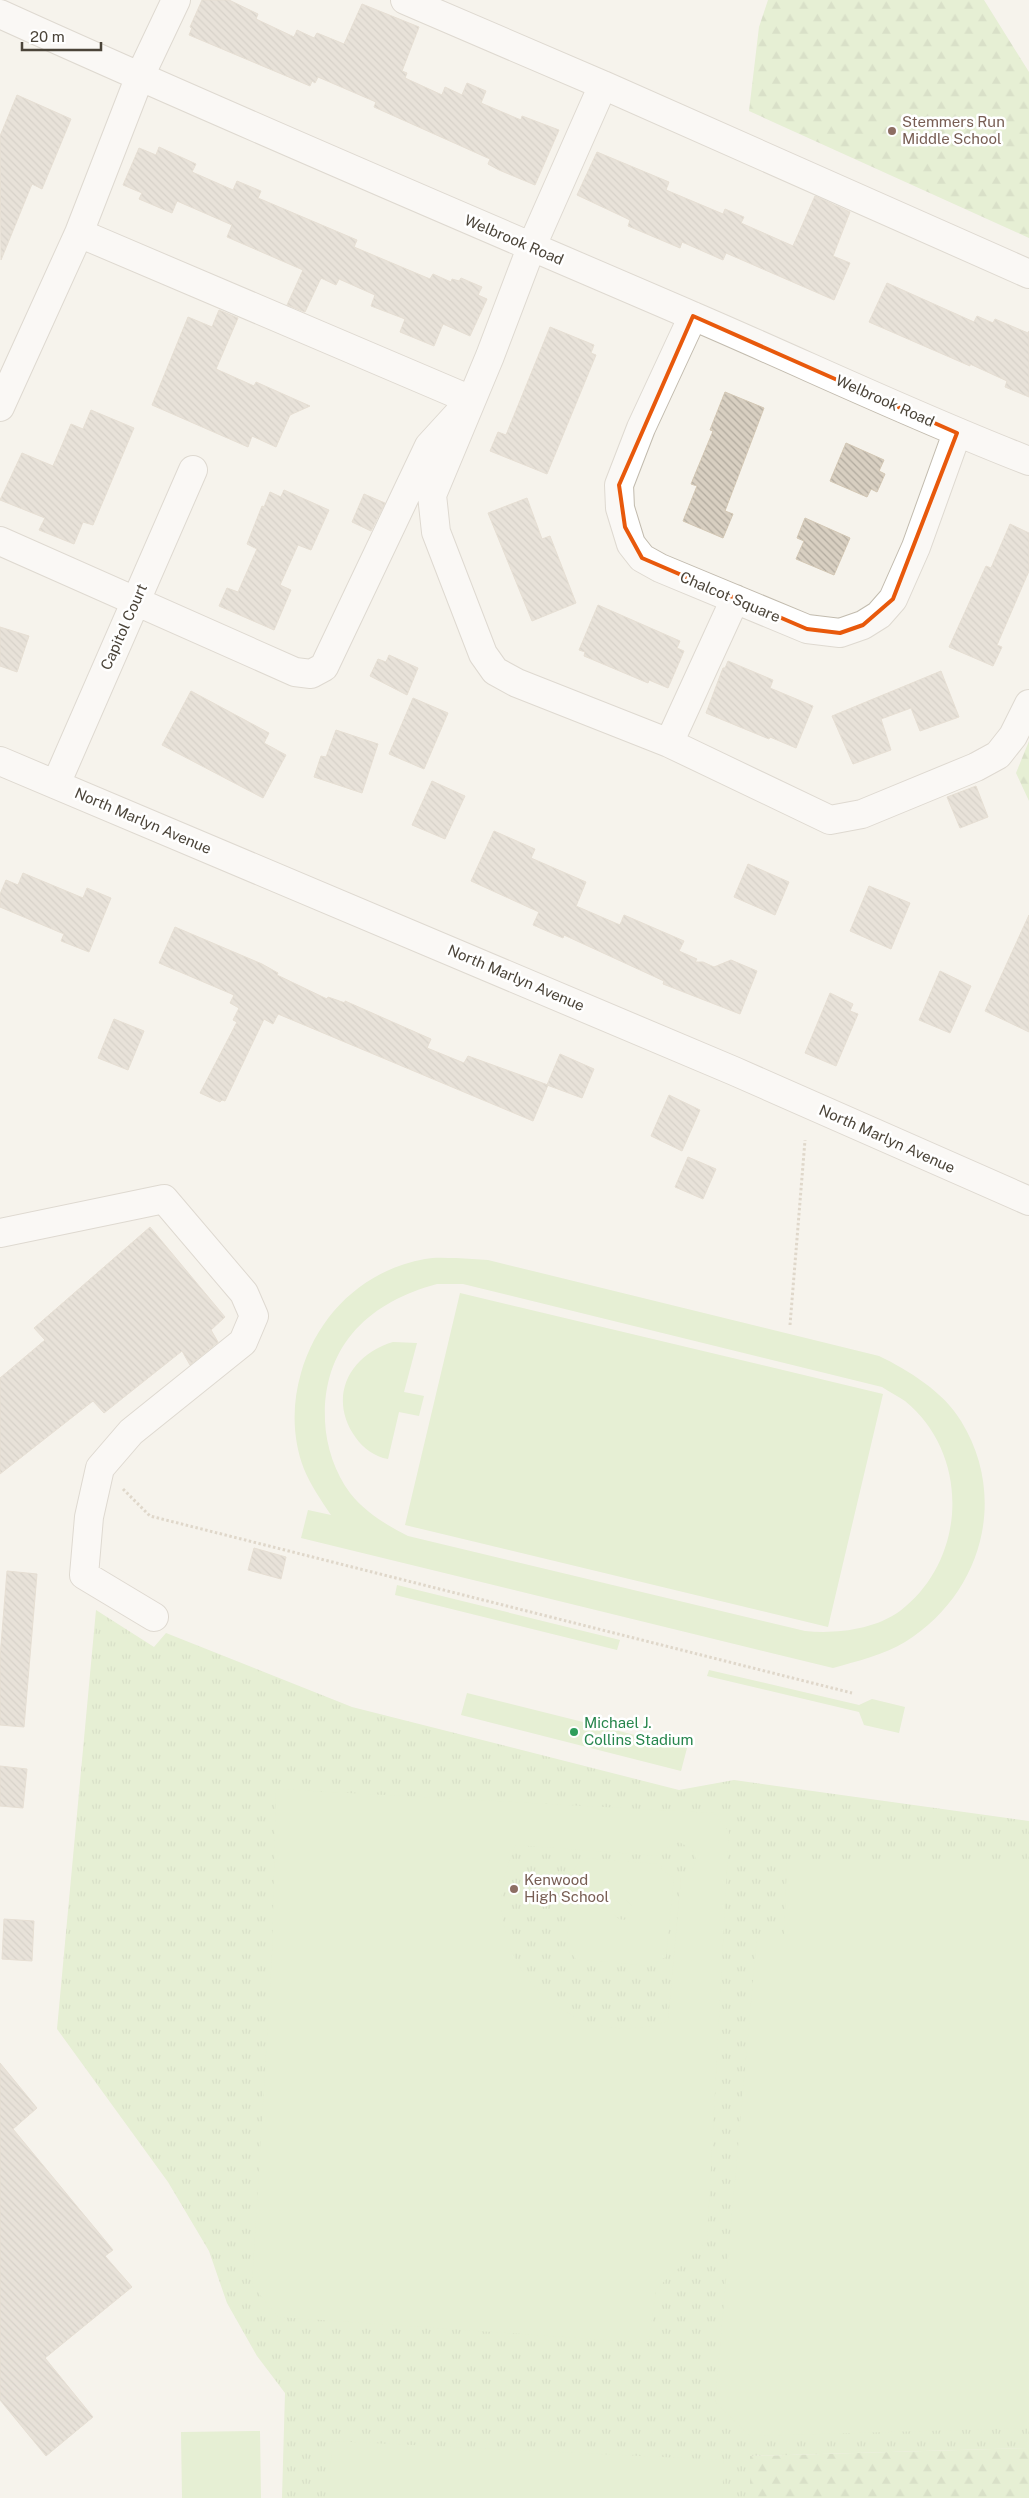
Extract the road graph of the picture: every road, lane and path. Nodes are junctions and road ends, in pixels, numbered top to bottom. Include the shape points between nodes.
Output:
1 (176, 0) edge
2 (404, 0) edge
3 (0, 14) edge
4 (140, 76) junction
5 (603, 85) junction
6 (79, 233) junction
7 (531, 248) junction
8 (1029, 274) edge
9 (693, 316) junction
10 (470, 400) junction
11 (0, 407) edge
12 (957, 433) junction
13 (1029, 461) edge
14 (193, 470) dead end
15 (0, 541) edge
16 (735, 598) junction
17 (136, 600) junction
18 (1029, 704) edge
19 (669, 743) junction
20 (0, 761) edge
21 (56, 784) junction
22 (804, 1140) dead end
23 (1029, 1201) edge
24 (0, 1233) edge
25 (790, 1325) dead end
26 (100, 1468) junction
27 (154, 1617) dead end
28 (852, 1693) dead end

1 - 4 street
2 - 5 street
3 - 4 street, Welbrook Road
4 - 6 street
4 - 7 street, Welbrook Road
5 - 7 street
5 - 8 street
6 - 10 street
6 - 11 street
7 - 9 street, Welbrook Road
7 - 10 street
9 - 12 street, Welbrook Road
9 - 16 street, Chalcot Square via 641,428 619,485 620,508 632,544 642,558
10 - 17 street via 429,446 324,667 311,674 295,672
10 - 19 street via 432,495 436,532 484,654 495,671 517,683
12 - 13 street, Welbrook Road
12 - 16 street, Chalcot Square via 916,547 893,599 879,615 852,630 823,632 806,629
14 - 17 street, Capitol Court
15 - 17 street
16 - 19 street
17 - 21 street, Capitol Court
18 - 19 street via 1013,736 998,755 862,814 830,820
20 - 21 street, North Marlyn Avenue
21 - 23 street, North Marlyn Avenue via 734,1071
22 - 25 path
24 - 26 street via 164,1199 244,1293 251,1308 254,1316 243,1342 131,1432
26 - 27 street via 89,1517 84,1575
26 - 28 path via 150,1516

